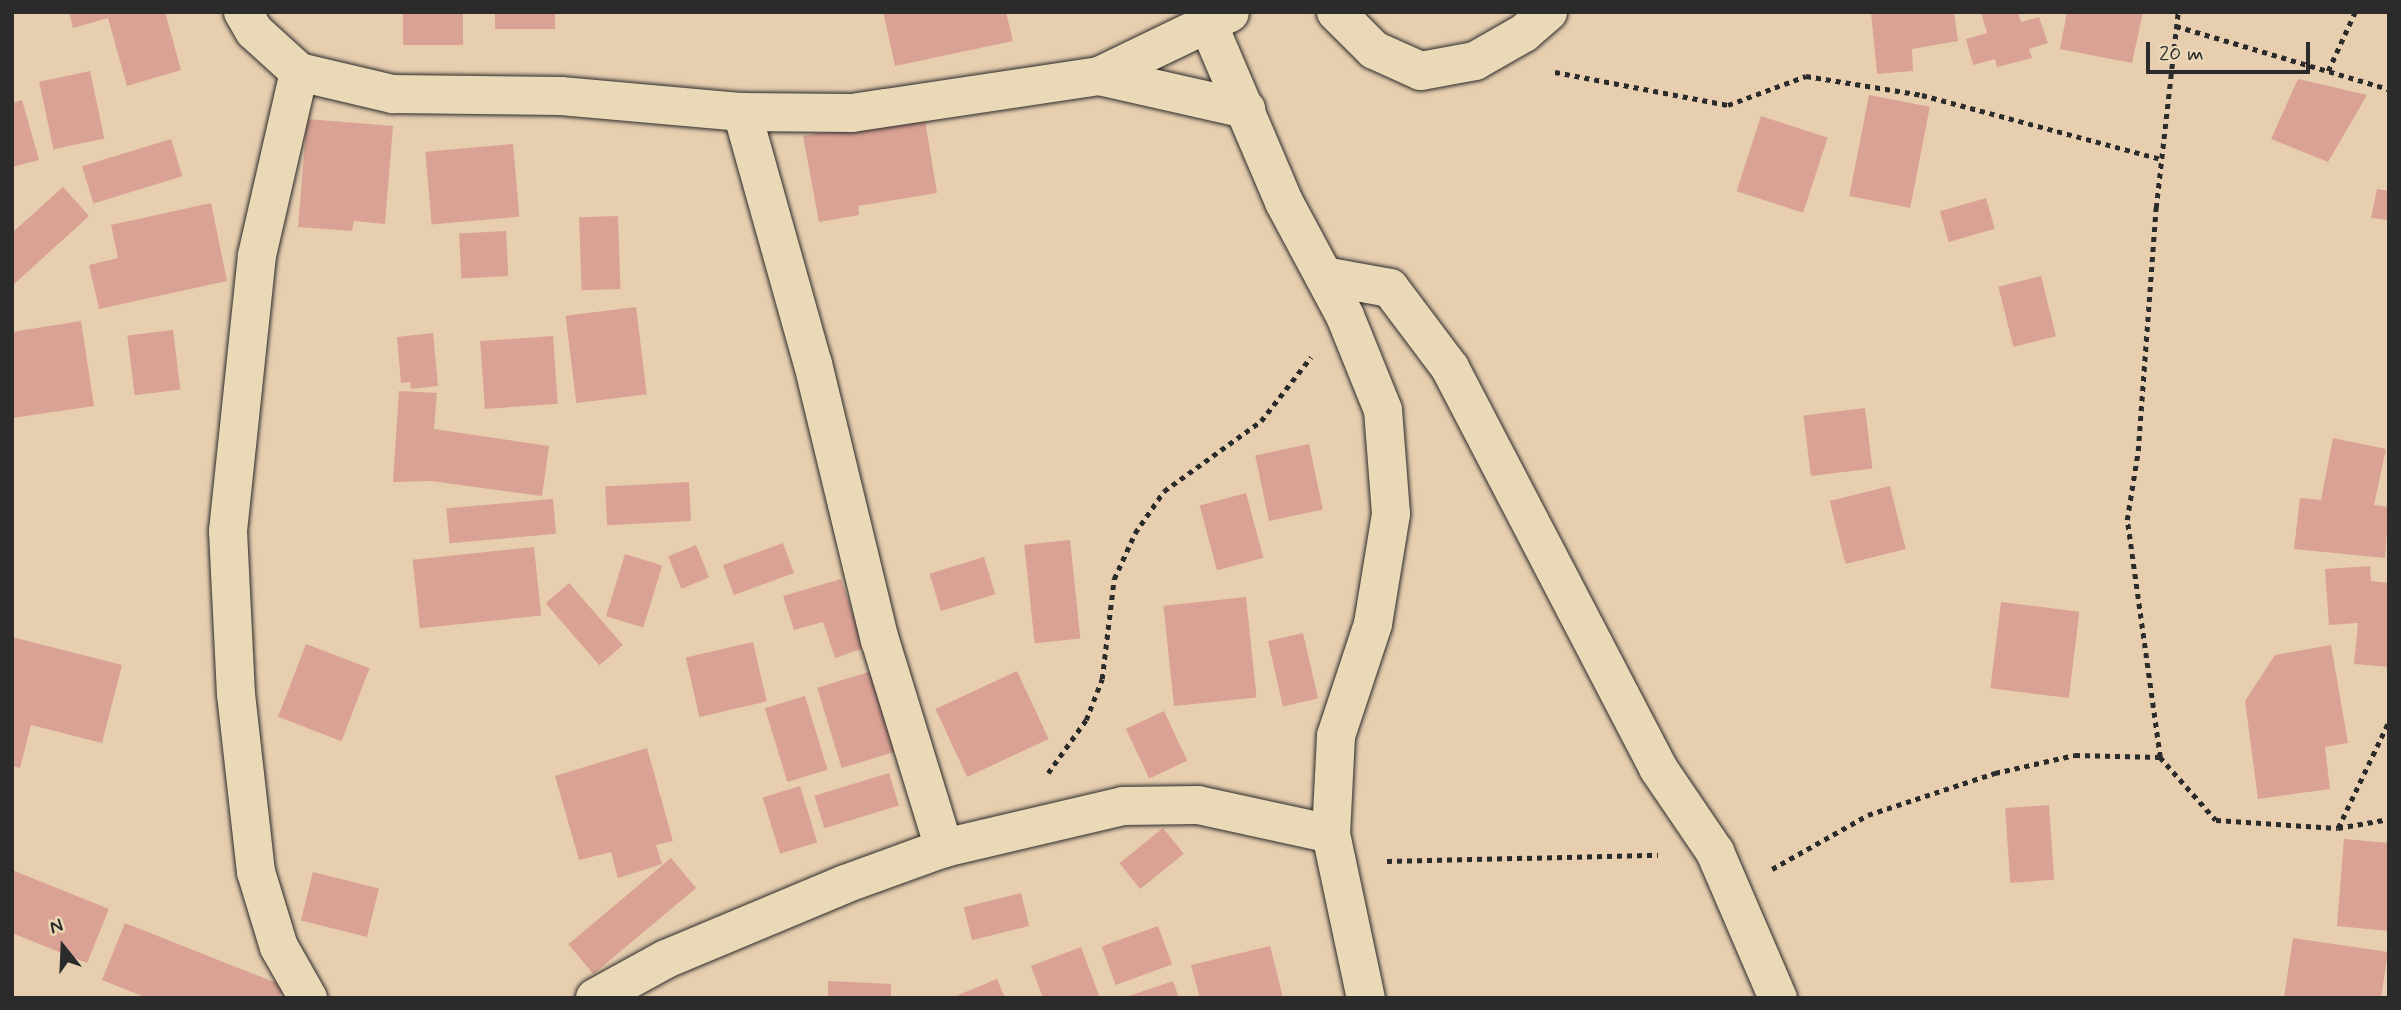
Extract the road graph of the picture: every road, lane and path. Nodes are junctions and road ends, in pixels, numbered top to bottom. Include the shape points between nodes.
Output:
1 (243, 12) edge
2 (1336, 12) edge
3 (1548, 12) edge
4 (2178, 12) edge
5 (2355, 12) edge
6 (1215, 16) edge
7 (2176, 26) junction
8 (1475, 61) junction
9 (2328, 71) junction
10 (299, 72) junction
11 (1099, 76) junction
12 (2389, 89) edge
13 (1246, 109) junction
14 (742, 112) junction
15 (2161, 159) junction
16 (1324, 276) junction
17 (1345, 316) junction
18 (2389, 721) edge
19 (2160, 757) junction
20 (1043, 780) dead end
21 (2389, 819) edge
22 (2338, 828) junction
23 (944, 848) junction
24 (1334, 848) junction
25 (1715, 852) junction
26 (1732, 891) junction
27 (308, 998) edge
28 (595, 998) edge
29 (1366, 998) edge
30 (1778, 998) edge

1 - 10 street via 254,31
2 - 8 street via 1374,50 1421,71
3 - 8 street via 1524,33
4 - 7 path
5 - 9 path
6 - 11 street
6 - 13 street
7 - 9 path
7 - 15 path
8 - 15 path via 1583,76 1728,105 1806,76 1922,95
9 - 12 path
10 - 14 street via 393,94 561,96
10 - 27 street via 257,255 228,531 236,694 256,872 279,947
11 - 13 street
11 - 14 street via 852,113
13 - 16 street via 1284,202
14 - 23 street via 814,364 880,640
15 - 19 path via 2138,451 2127,520
16 - 17 street
16 - 25 street via 1390,288 1450,368 1658,768
17 - 20 path via 1261,421 1164,491 1135,533 1114,579 1102,679 1086,720
17 - 24 street via 1383,410 1391,514 1373,624 1336,736
18 - 22 path
19 - 22 path via 2216,820
19 - 26 path via 2075,755 1995,773 1868,815
21 - 22 path
23 - 24 street via 1123,806 1198,805
23 - 28 street via 666,959
24 - 25 path
24 - 29 street
25 - 26 street
26 - 30 street

